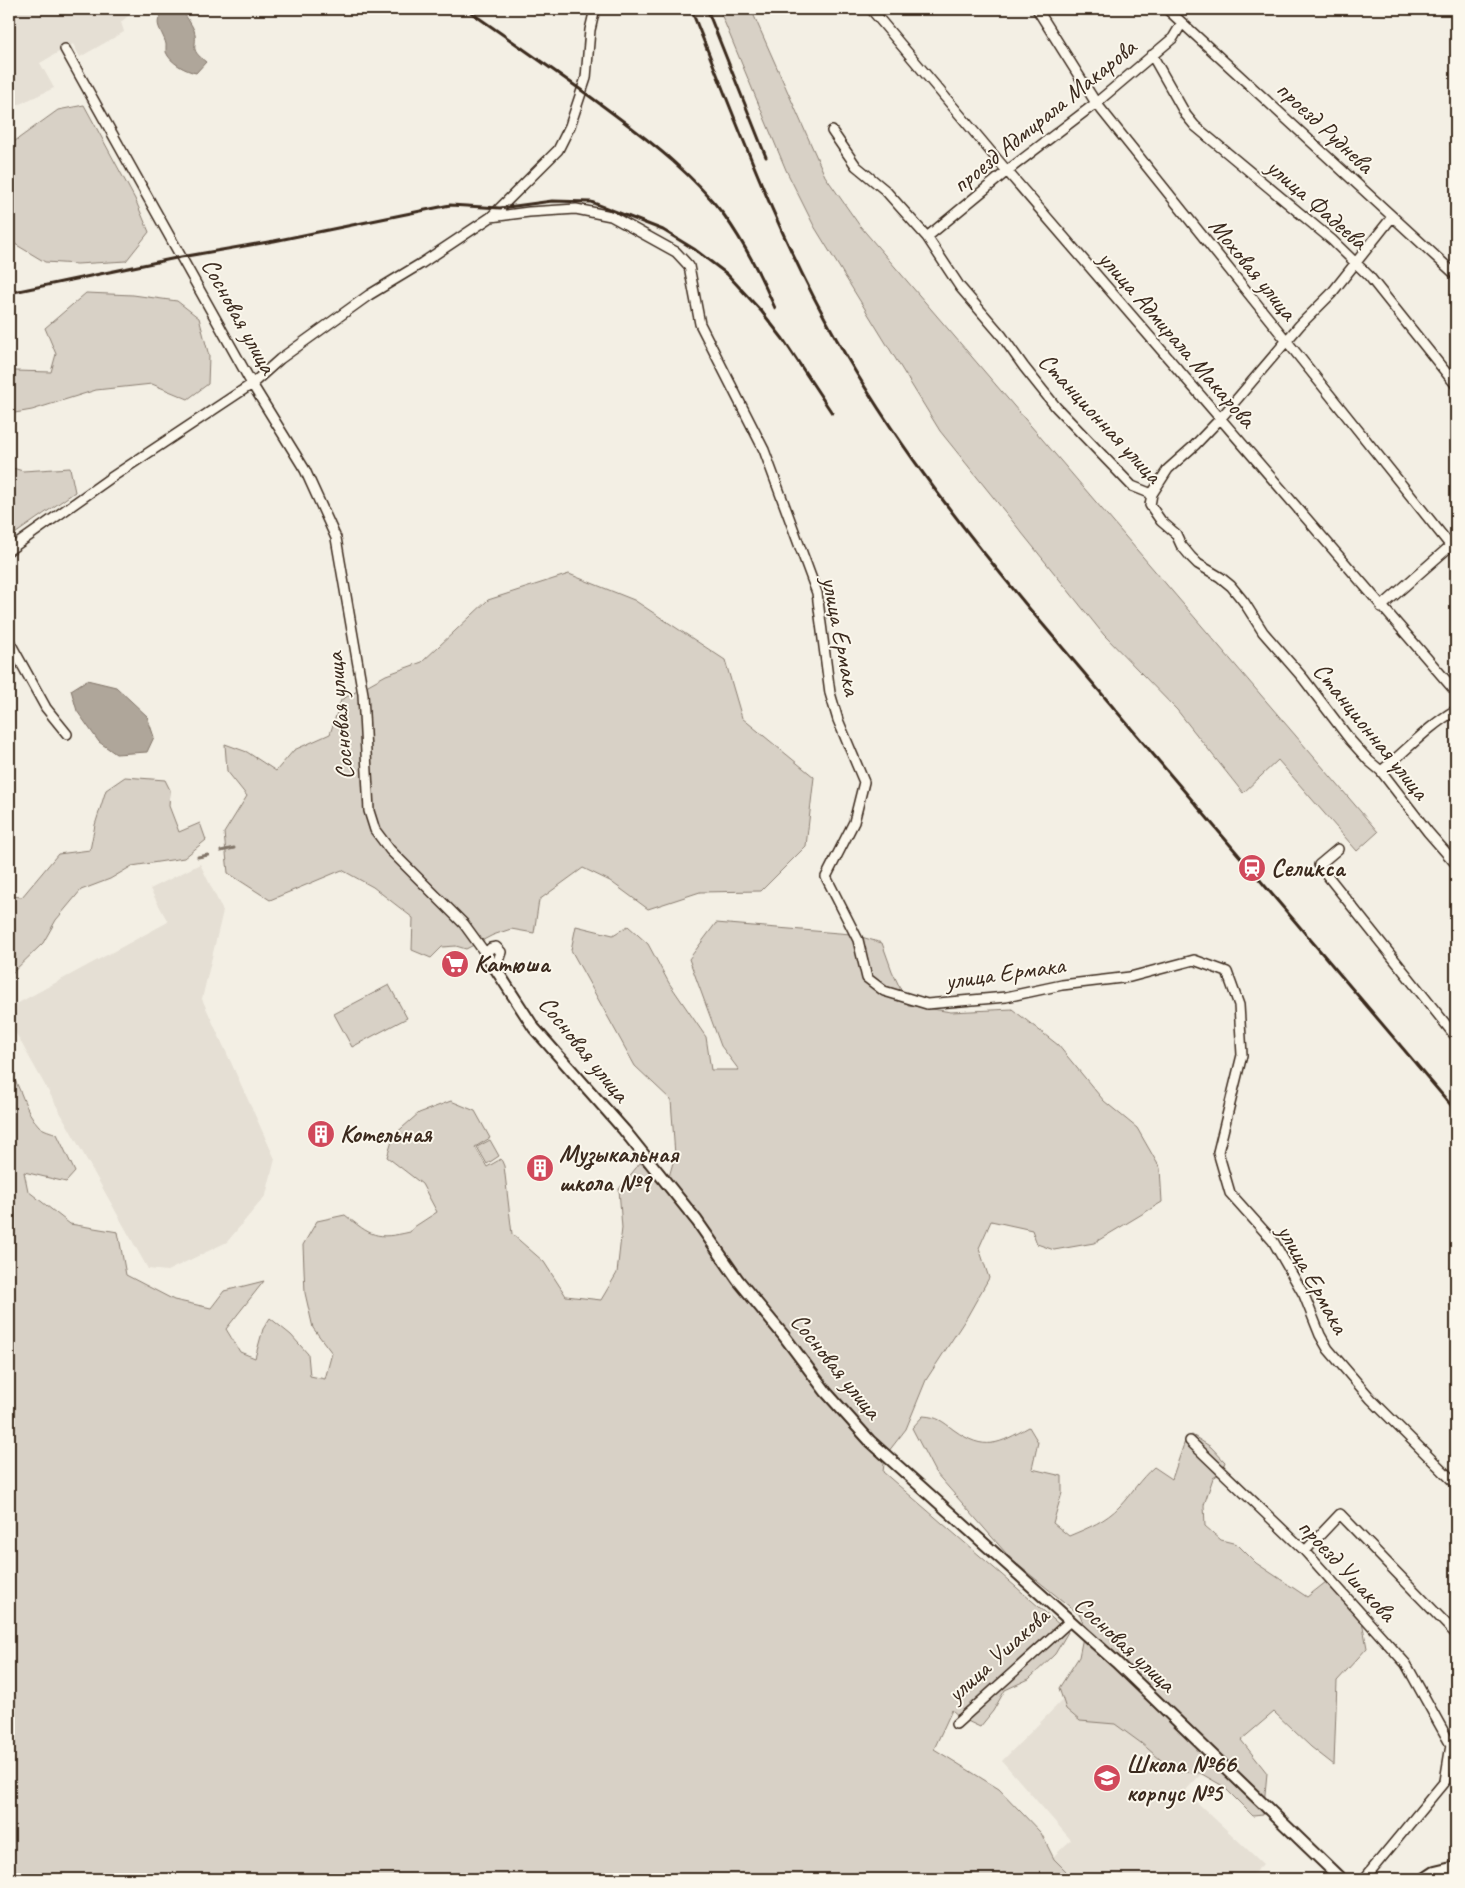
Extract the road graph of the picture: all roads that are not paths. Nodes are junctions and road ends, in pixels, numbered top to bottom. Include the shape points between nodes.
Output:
1 (595, 9) edge
2 (871, 9) edge
3 (1037, 9) edge
4 (1166, 9) edge
5 (1182, 23) junction
6 (65, 49) dead end
7 (1152, 55) junction
8 (1096, 103) junction
9 (832, 131) dead end
10 (1007, 171) junction
11 (1392, 216) junction
12 (491, 217) junction
13 (927, 237) junction
14 (1356, 263) junction
15 (1456, 275) edge
16 (1287, 343) junction
17 (252, 384) junction
18 (1456, 385) edge
19 (1220, 419) junction
20 (1152, 494) junction
21 (1453, 543) edge
22 (9, 550) edge
23 (1381, 607) junction
24 (9, 641) edge
25 (1456, 692) edge
26 (1456, 710) edge
27 (67, 734) dead end
28 (1381, 772) junction
29 (1338, 849) dead end
30 (1456, 864) edge
31 (488, 957) joint
32 (1456, 1037) edge
33 (1190, 1441) dead end
34 (1456, 1484) edge
35 (1304, 1551) junction
36 (1070, 1621) junction
37 (1456, 1634) edge
38 (956, 1724) dead end
39 (1454, 1741) edge
40 (1456, 1868) edge
41 (1434, 1877) edge
42 (1340, 1879) edge
43 (1364, 1879) edge

1 - 12 street via 586,78 570,126 558,150
2 - 10 street, улица Адмирала Макарова
3 - 8 street, Моховая улица
4 - 5 street, проезд Руднева
5 - 7 street, проезд Адмирала Макарова via 1173,38
5 - 11 street, проезд Руднева
6 - 17 street, Сосновая улица
7 - 8 street, проезд Адмирала Макарова
7 - 14 street, улица Фадеева via 1195,126
8 - 10 street, проезд Адмирала Макарова
8 - 16 street, Моховая улица
9 - 13 street, Станционная улица via 856,166 885,190
10 - 13 street, проезд Адмирала Макарова
10 - 19 street, улица Адмирала Макарова
11 - 14 street
11 - 15 street, проезд Руднева
12 - 17 street via 369,295 280,359
12 - 34 street, улица Ермака via 576,209 611,216 676,252 689,266 700,324 764,450 816,593 830,693 864,782 854,822 826,877 858,940 867,978 884,991 927,1004 1006,998 1062,985 1130,976 1194,960 1227,972 1239,1005 1242,1055 1218,1152 1230,1193 1273,1241 1304,1295 1328,1349 1371,1399
13 - 20 street, Станционная улица via 960,287 1056,407 1132,486
14 - 16 street
14 - 18 street, улица Фадеева
16 - 19 street
16 - 21 street, Моховая улица
17 - 22 street
17 - 31 street, Сосновая улица via 305,470 336,538 362,694 369,811 375,830 390,850 464,924
19 - 20 street via 1168,468
19 - 23 street, улица Адмирала Макарова
20 - 28 street, Станционная улица via 1150,505 1160,521 1176,534 1198,564 1231,586 1263,632
21 - 23 street
23 - 25 street, улица Адмирала Макарова
24 - 27 street via 46,708
26 - 28 street via 1441,719
28 - 30 street, Станционная улица
29 - 32 street via 1319,865
31 - 36 street, Сосновая улица via 534,1028 624,1130 738,1280 853,1423
33 - 35 street, проезд Ушакова
35 - 37 street, проезд Ушакова via 1340,1514
35 - 39 street, проезд Ушакова via 1406,1664
36 - 38 street, улица Ушакова
36 - 42 street, Сосновая улица
39 - 43 street via 1444,1781
40 - 41 main road

